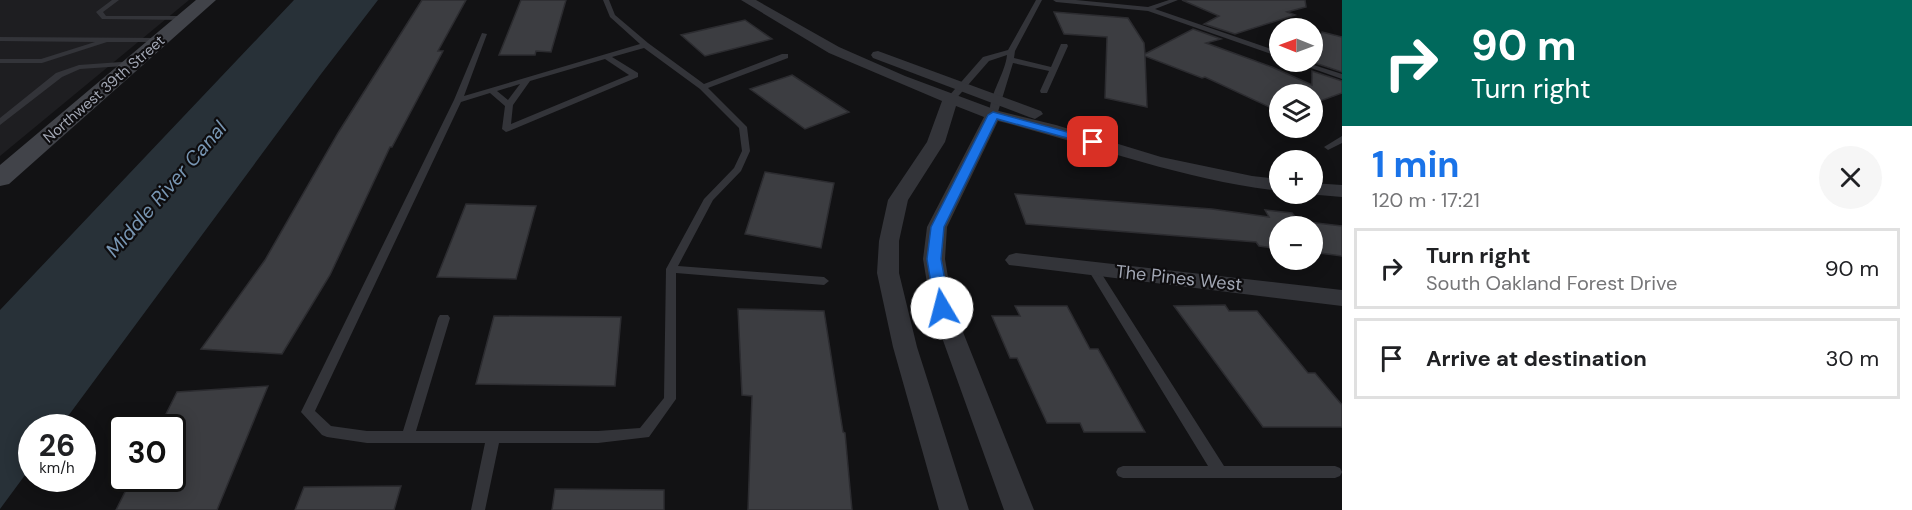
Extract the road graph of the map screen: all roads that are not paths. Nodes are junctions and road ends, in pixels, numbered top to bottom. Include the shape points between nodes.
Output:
1 (116, 0) edge
2 (207, 0) edge
3 (606, 0) edge
4 (747, 0) edge
5 (766, 0) edge
6 (1039, 0) edge
7 (1056, 0) edge
8 (1175, 0) edge
9 (1149, 9) junction
10 (187, 18) junction
11 (484, 34) dead end
12 (0, 39) edge
13 (107, 40) junction
14 (161, 40) junction
15 (645, 45) junction
16 (1064, 46) dead end
17 (1011, 51) junction
18 (1269, 51) edge
19 (605, 56) junction
20 (785, 56) dead end
21 (1012, 60) junction
22 (0, 61) edge
23 (135, 63) junction
24 (1053, 70) junction
25 (1323, 71) edge
26 (1342, 77) edge
27 (526, 81) junction
28 (703, 87) junction
29 (1044, 91) dead end
30 (493, 92) junction
31 (956, 93) junction
32 (458, 100) junction
33 (509, 105) junction
34 (994, 107) junction
35 (0, 122) edge
36 (1342, 139) edge
37 (1328, 147) dead end
38 (1269, 172) edge
39 (1323, 176) edge
40 (1342, 177) edge
41 (0, 178) edge
42 (1269, 184) edge
43 (1323, 190) edge
44 (1342, 191) edge
45 (1016, 260) dead end
46 (1092, 268) junction
47 (671, 269) junction
48 (824, 281) dead end
49 (1342, 298) edge
50 (444, 318) dead end
51 (408, 437) junction
52 (493, 438) junction
53 (1123, 472) dead end
54 (1220, 472) junction
55 (1335, 472) dead end
56 (478, 510) edge
57 (954, 510) edge
58 (1019, 510) edge

1 - 10 lane via 99,12 104,18
2 - 10 street, Northwest 39th Street
3 - 15 lane via 612,16
4 - 31 street via 834,50
5 - 31 street
6 - 17 lane
7 - 9 lane
8 - 9 lane
9 - 18 lane
10 - 14 street, Northwest 39th Street
11 - 32 lane
12 - 13 lane
13 - 14 lane
13 - 22 lane via 42,62
14 - 23 street, Northwest 39th Street
15 - 19 lane
15 - 28 lane
16 - 24 lane
17 - 21 lane
17 - 31 lane via 986,59
19 - 27 lane
19 - 33 lane via 634,75 506,129
20 - 28 lane
21 - 24 lane
21 - 34 lane
23 - 35 lane via 79,66 59,75
23 - 41 street, Northwest 39th Street
24 - 29 lane
25 - 26 lane
27 - 30 lane
27 - 33 lane
28 - 47 lane via 743,127 746,151 738,169 709,199
30 - 32 lane
30 - 33 lane
31 - 34 street
31 - 57 street via 936,142 898,200 889,241 888,273 904,346
32 - 51 lane via 308,412 327,431 366,437
34 - 38 street via 1035,114 1231,168
34 - 42 street via 1157,162
34 - 58 street via 937,227 934,259 942,308
36 - 37 lane
39 - 40 street
43 - 44 street
45 - 46 street, The Pines West
46 - 49 street, The Pines West
46 - 54 lane
47 - 48 lane
47 - 52 lane via 670,399 644,433
50 - 51 lane
51 - 52 lane
52 - 56 lane
53 - 54 lane
54 - 55 lane

